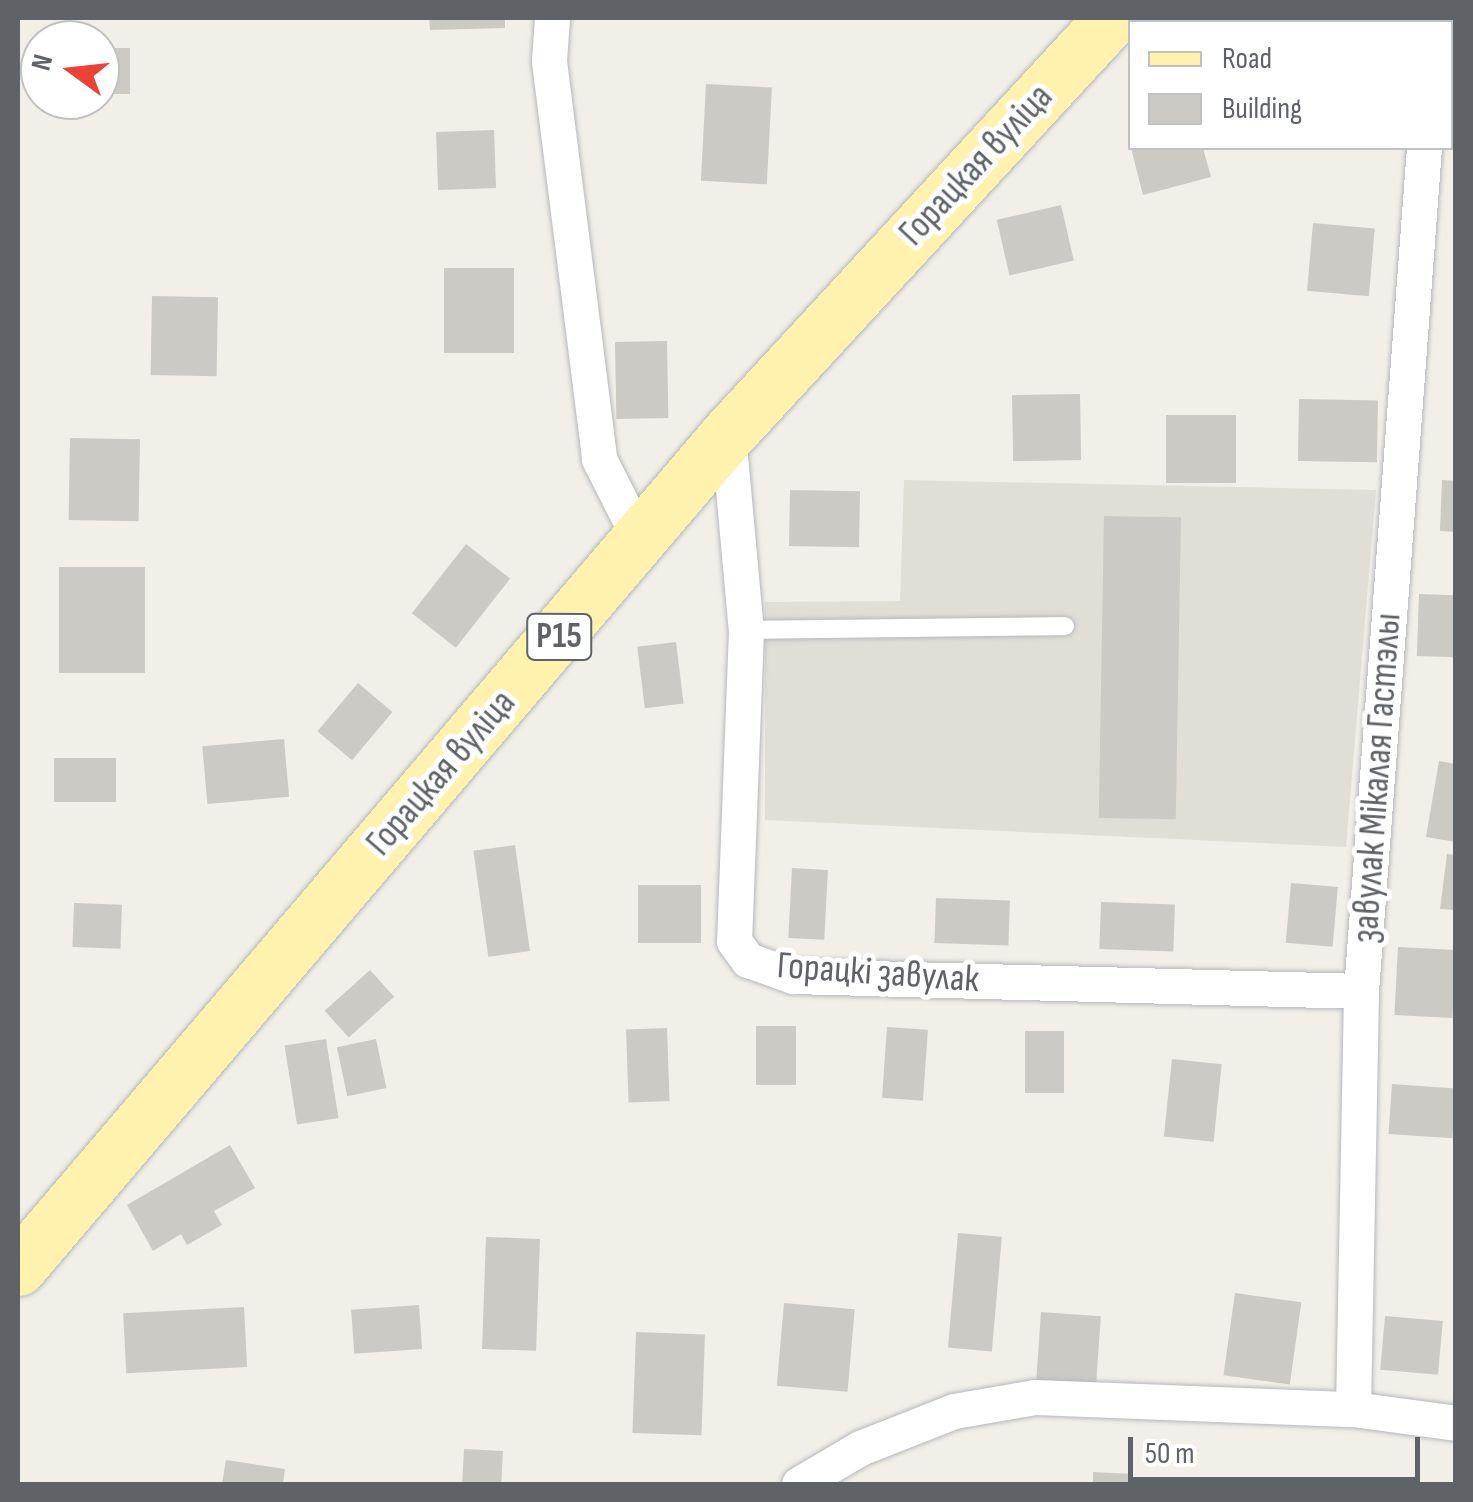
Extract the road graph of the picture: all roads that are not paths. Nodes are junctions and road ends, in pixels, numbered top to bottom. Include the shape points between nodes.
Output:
1 (552, 18) edge
2 (1112, 18) edge
3 (1424, 150) edge
4 (728, 434) junction
5 (640, 542) junction
6 (1065, 626) dead end
7 (746, 630) junction
8 (1361, 991) junction
9 (18, 1262) edge
10 (1354, 1410) junction
11 (1456, 1423) edge
12 (799, 1484) edge

1 - 5 street via 549,61 599,458
2 - 4 main road, Горацкая вуліца / Р15
3 - 8 street, завулак Мікалая Гастэлы
4 - 5 main road, Горацкая вуліца / Р15
4 - 7 street, Горацкі завулак
5 - 9 main road, Горацкая вуліца / Р15
6 - 7 lane
7 - 8 street, Горацкі завулак via 734,941 748,960 792,976
8 - 10 street, завулак Мікалая Гастэлы
10 - 11 street
10 - 12 street via 1035,1397 954,1412 860,1448

